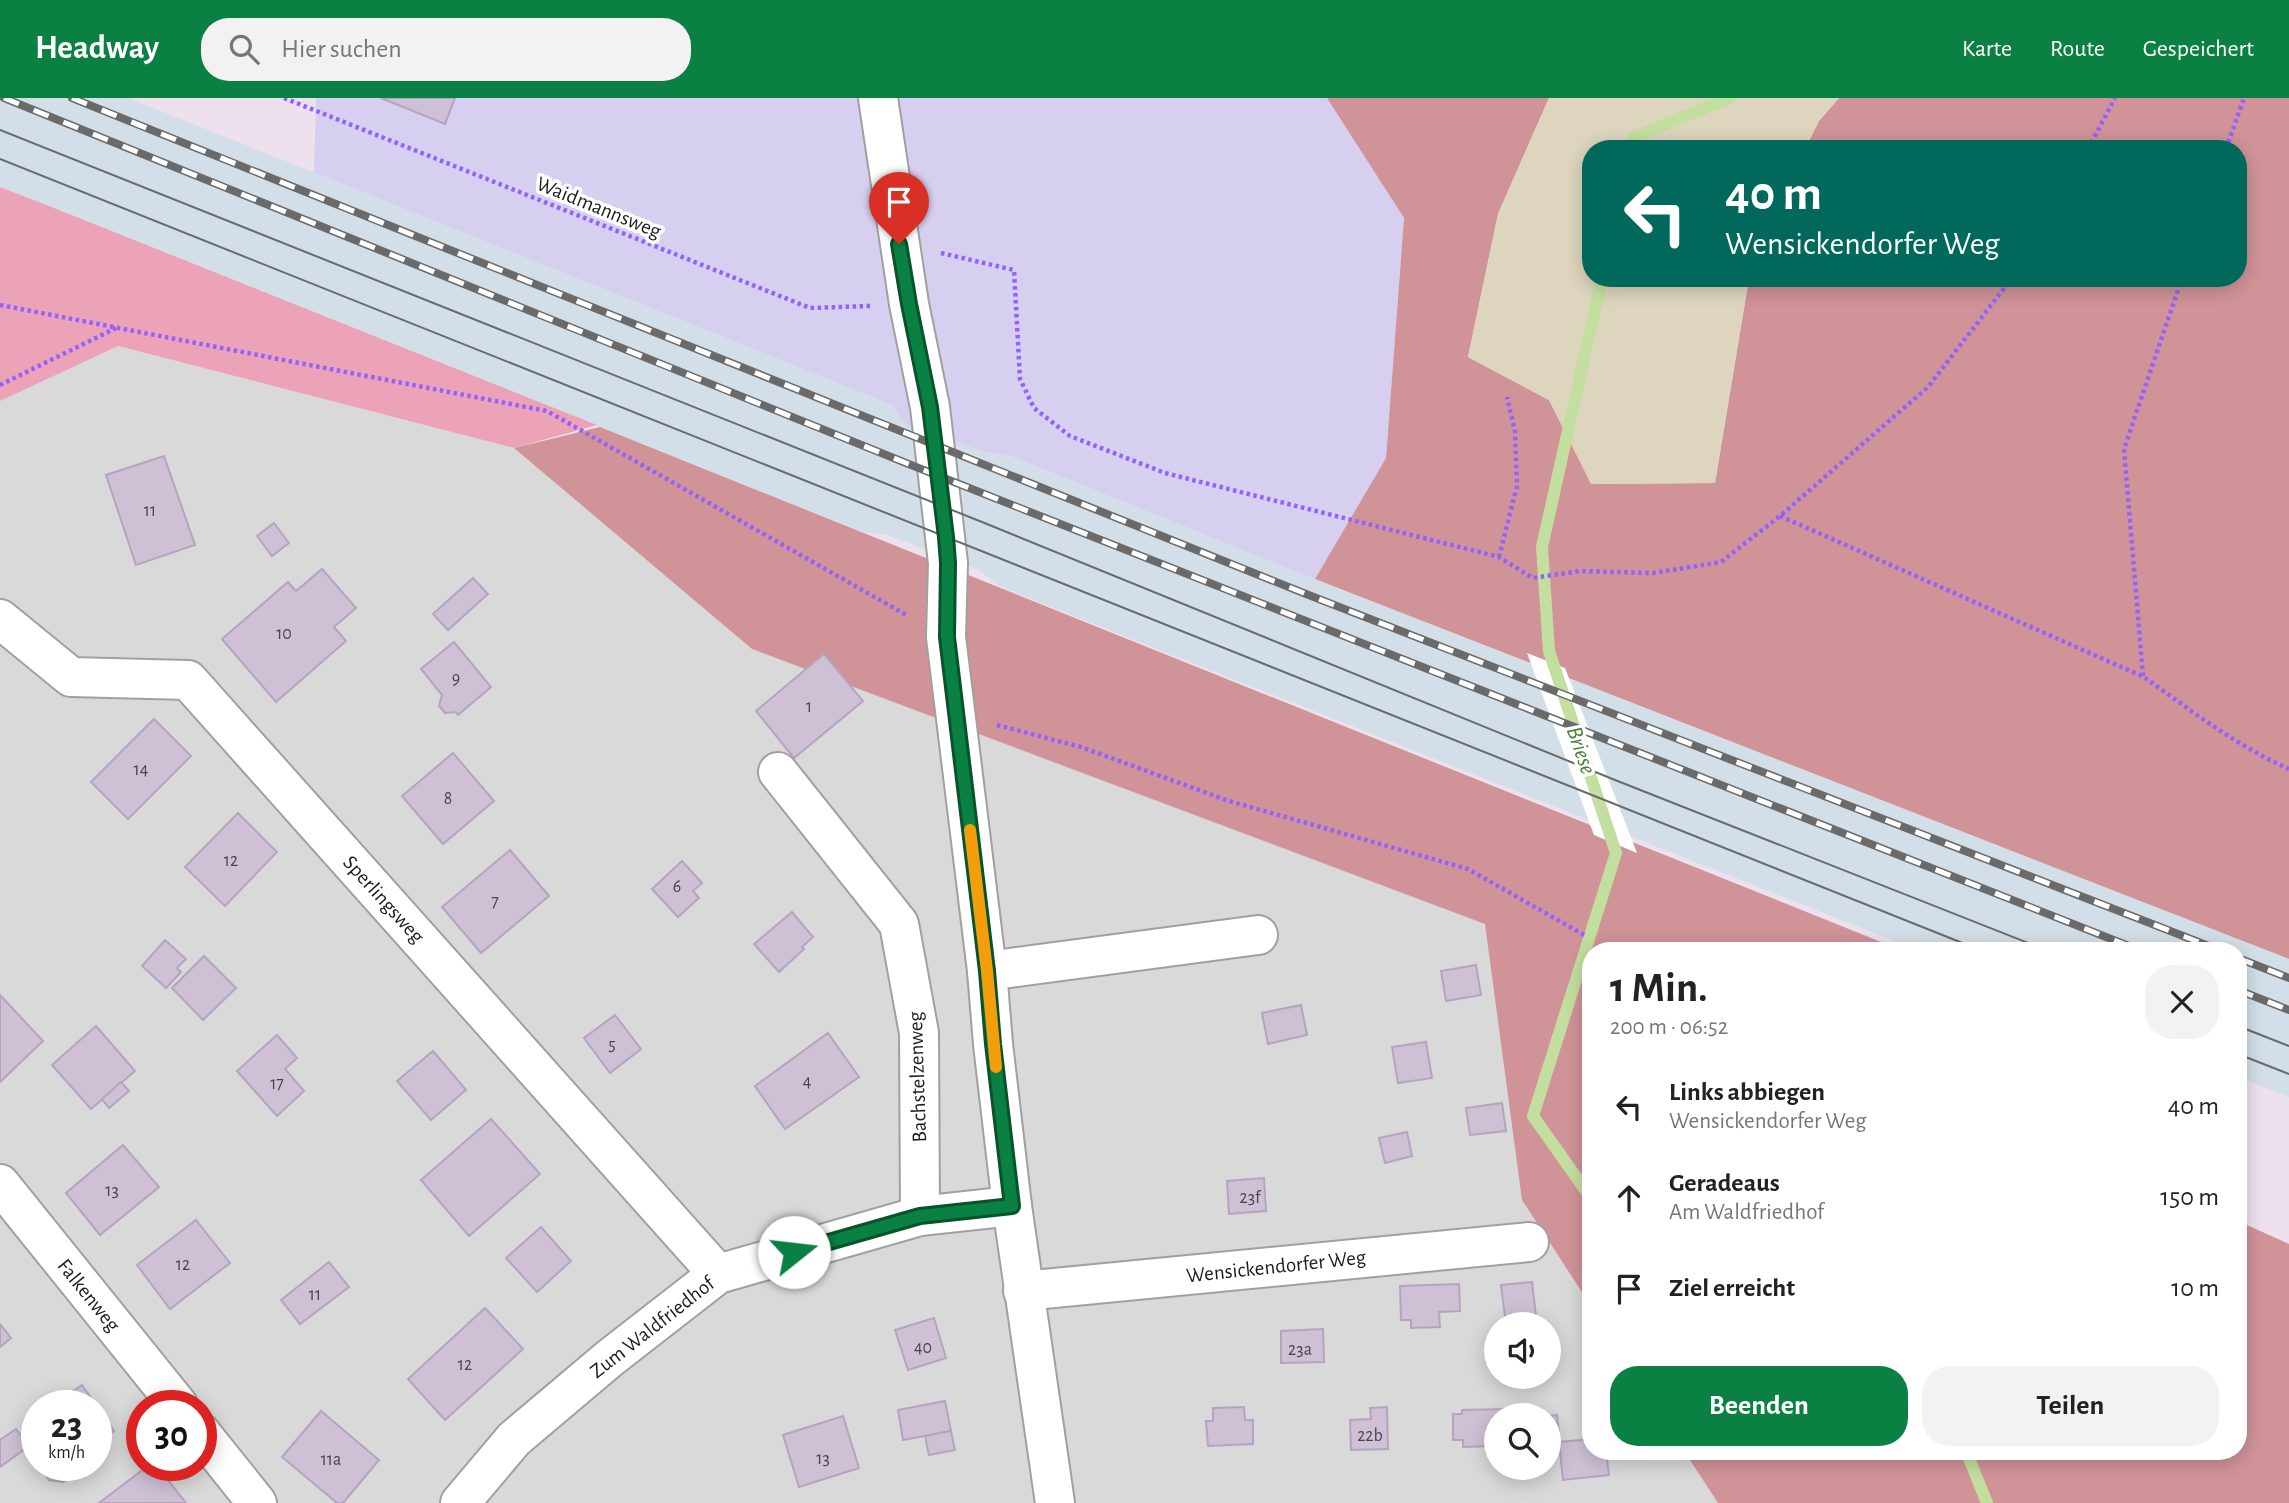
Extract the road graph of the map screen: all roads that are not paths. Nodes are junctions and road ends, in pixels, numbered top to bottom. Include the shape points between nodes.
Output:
1 (878, 98) edge
2 (0, 619) edge
3 (778, 772) dead end
4 (1258, 935) dead end
5 (987, 971) junction
6 (0, 1184) edge
7 (1012, 1206) junction
8 (920, 1216) junction
9 (1529, 1242) dead end
10 (718, 1274) junction
11 (1023, 1291) junction
12 (166, 1390) edge
13 (217, 1453) edge
14 (257, 1503) edge
15 (460, 1503) edge
16 (1055, 1503) edge

1 - 5 street via 909,304 930,407 948,563 947,637
2 - 10 street, Sperlingsweg via 71,677 188,680
3 - 8 street, Bachstelzenweg via 899,924 919,1033
4 - 5 street
5 - 7 street
6 - 12 street, Falkenweg
7 - 8 street, Zum Waldfriedhof
7 - 11 street
8 - 10 street, Zum Waldfriedhof
9 - 11 street, Wensickendorfer Weg
10 - 15 street, Zum Waldfriedhof via 514,1439
11 - 16 street
13 - 14 street

